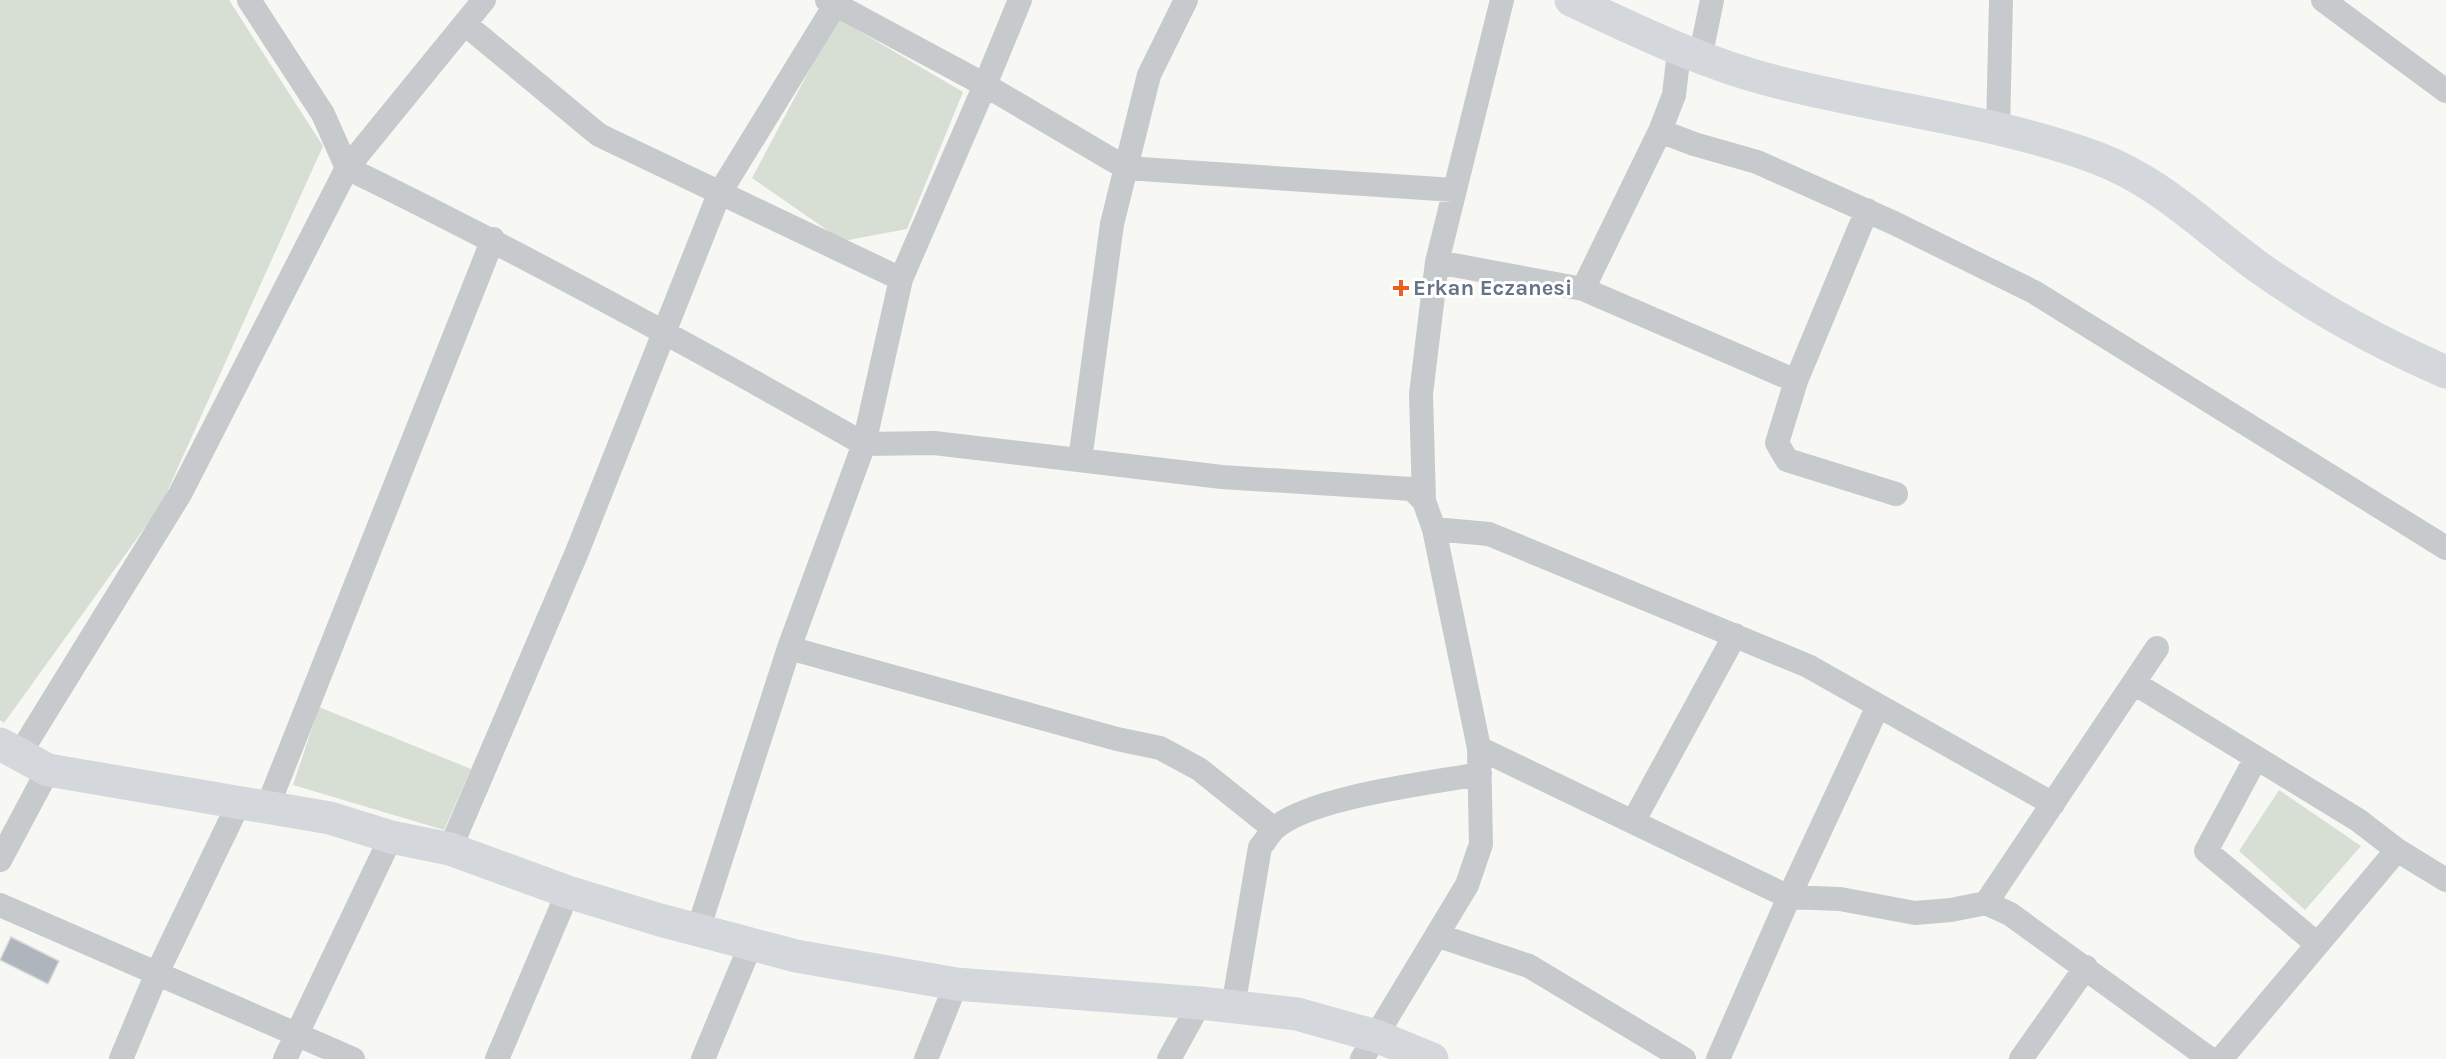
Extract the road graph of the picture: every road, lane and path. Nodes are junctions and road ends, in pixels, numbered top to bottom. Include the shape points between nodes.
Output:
1 (249, 0) edge
2 (484, 0) edge
3 (1020, 0) edge
4 (1186, 0) edge
5 (1502, 0) edge
6 (1571, 0) edge
7 (1712, 0) edge
8 (2001, 0) edge
9 (2323, 0) edge
10 (831, 2) edge
11 (465, 24) junction
12 (1690, 55) junction
13 (984, 85) junction
14 (2446, 91) edge
15 (1998, 130) junction
16 (1660, 131) junction
17 (347, 168) junction
18 (1126, 168) junction
19 (1454, 190) junction
20 (719, 194) junction
21 (1867, 210) junction
22 (493, 239) junction
23 (1437, 262) junction
24 (901, 279) junction
25 (1583, 289) junction
26 (665, 330) junction
27 (2446, 372) edge
28 (1796, 381) junction
29 (864, 444) junction
30 (1080, 460) junction
31 (1896, 494) dead end
32 (1424, 501) junction
33 (1434, 529) junction
34 (2446, 548) edge
35 (1735, 635) junction
36 (789, 648) junction
37 (2157, 648) dead end
38 (2134, 683) junction
39 (1878, 706) junction
40 (1479, 748) junction
41 (9, 749) edge
42 (2256, 758) junction
43 (48, 770) junction
44 (1480, 774) junction
45 (2053, 804) junction
46 (253, 805) junction
47 (1633, 822) junction
48 (1274, 829) junction
49 (391, 837) junction
50 (450, 849) junction
51 (2397, 850) junction
52 (0, 860) edge
53 (2442, 871) edge
54 (568, 892) junction
55 (1789, 897) junction
56 (1986, 903) junction
57 (0, 904) edge
58 (698, 930) junction
59 (1438, 936) junction
60 (751, 944) junction
61 (2317, 944) junction
62 (2086, 967) junction
63 (157, 973) junction
64 (956, 984) junction
65 (1200, 1003) junction
66 (1233, 1007) junction
67 (296, 1034) junction
68 (1369, 1048) edge
69 (121, 1059) edge
70 (285, 1059) edge
71 (353, 1059) edge
72 (497, 1059) edge
73 (703, 1059) edge
74 (926, 1059) edge
75 (1169, 1059) edge
76 (1432, 1059) edge
77 (1684, 1059) edge
78 (1718, 1059) edge
79 (2021, 1059) edge
80 (2210, 1059) edge
81 (2221, 1059) edge

1 - 17 street via 323,114
2 - 11 street
3 - 13 street
4 - 18 street via 1149,75
5 - 19 street
6 - 12 street
7 - 12 street
8 - 15 street
9 - 14 street
10 - 13 street
10 - 20 street
11 - 17 street
11 - 20 street via 599,135
12 - 15 street via 1776,82
12 - 16 street
13 - 18 street
13 - 24 street
15 - 27 street via 2099,158 2150,184 2334,318
16 - 21 street via 1757,162
16 - 25 street
17 - 22 street
17 - 41 street via 180,494
18 - 19 street
18 - 30 street via 1112,224
19 - 23 street
20 - 24 street
20 - 26 street
21 - 28 street
21 - 34 street via 2034,292
22 - 26 street
22 - 46 street
23 - 25 street
23 - 32 street via 1421,394
24 - 29 street
25 - 28 street
26 - 29 street
26 - 50 street via 577,552
28 - 31 street via 1777,443 1783,457
29 - 30 street via 934,443
29 - 36 street
30 - 32 street via 1222,477 1412,489
32 - 33 street
33 - 35 street via 1489,534
33 - 40 street
35 - 39 street via 1808,666
35 - 47 street
36 - 48 street via 1160,748 1199,770
36 - 58 street
37 - 38 street
38 - 42 street
38 - 45 street
39 - 45 street
39 - 55 street
40 - 44 street
40 - 47 street
41 - 43 street
42 - 51 street via 2358,820
42 - 61 street via 2206,851
43 - 46 street
43 - 52 street
44 - 48 street via 1337,801 1295,815
44 - 59 street via 1481,844 1467,885
45 - 56 street
46 - 49 street via 330,818
46 - 63 street
47 - 55 street
48 - 66 street via 1260,848
49 - 50 street
49 - 67 street
50 - 54 street
51 - 53 street
51 - 61 street
54 - 58 street
54 - 72 street
55 - 56 street via 1840,899 1915,913
55 - 78 street
56 - 62 street via 2010,914
57 - 63 street
58 - 60 street
59 - 68 street
59 - 77 street via 1528,966
60 - 64 street via 796,956
60 - 73 street
61 - 81 street
62 - 79 street
62 - 80 street
63 - 67 street
63 - 69 street
64 - 65 street
64 - 74 street
65 - 66 street
65 - 75 street
66 - 68 street via 1296,1014
67 - 70 street
67 - 71 street
68 - 76 street

